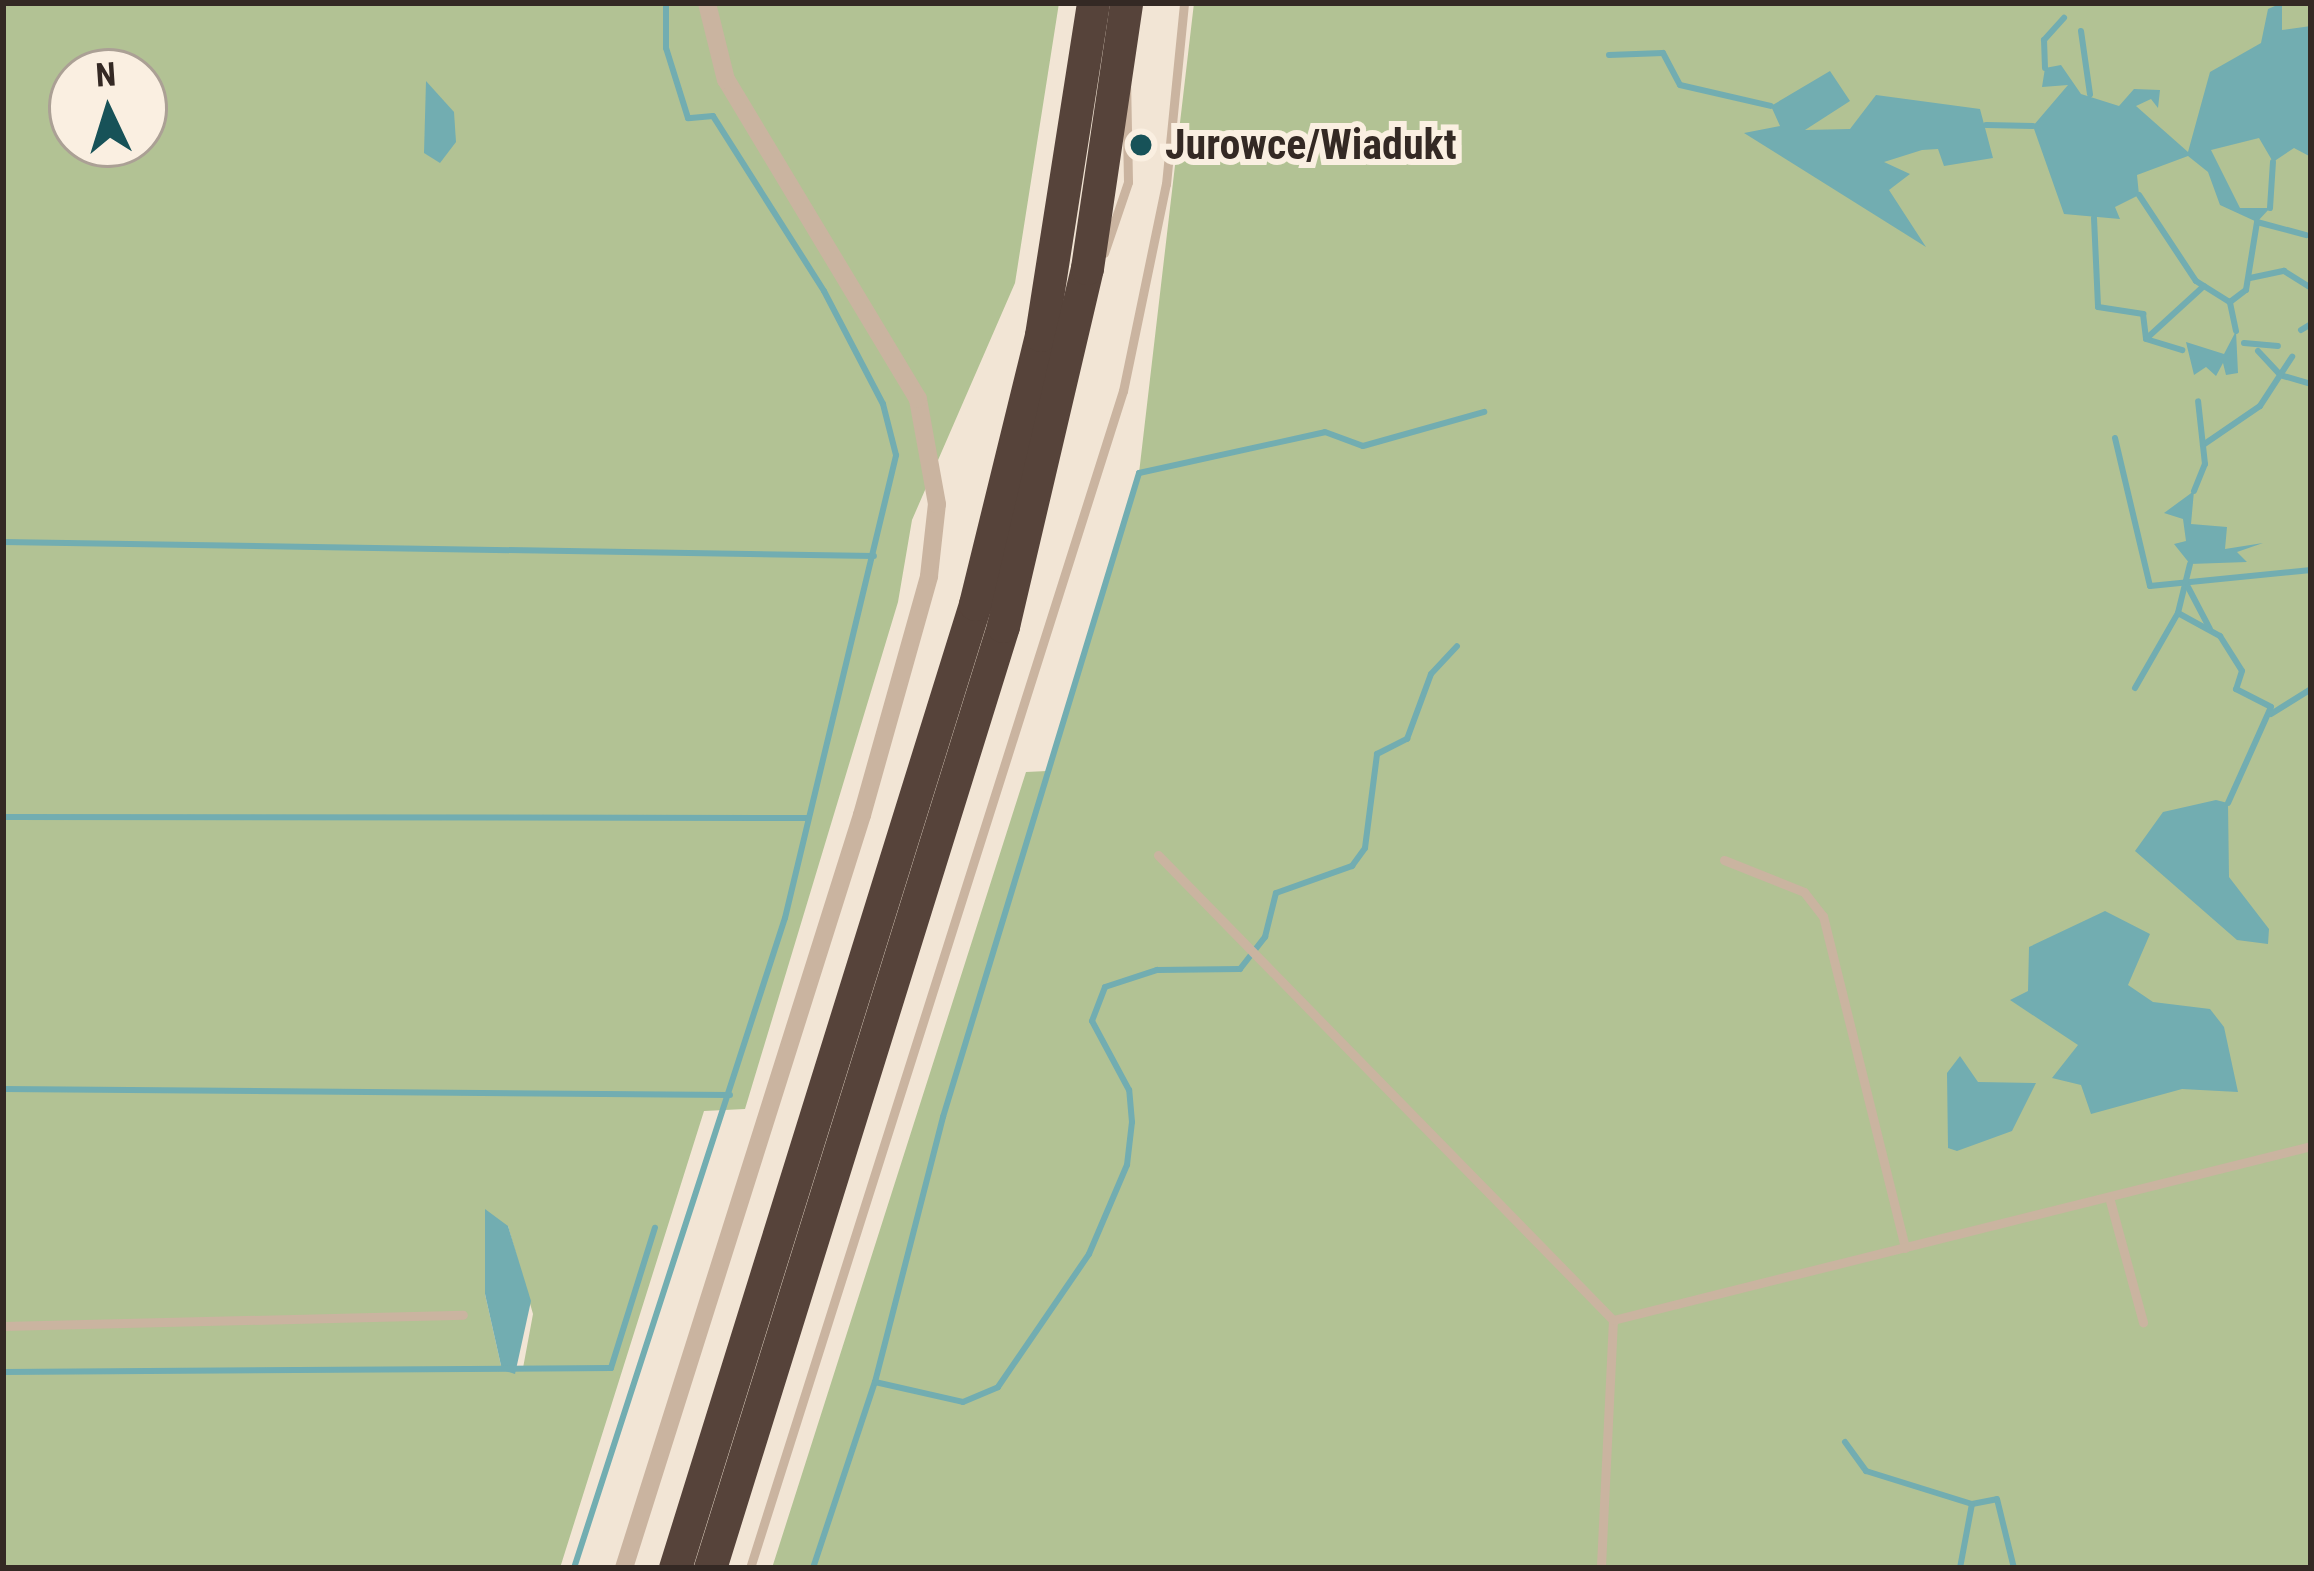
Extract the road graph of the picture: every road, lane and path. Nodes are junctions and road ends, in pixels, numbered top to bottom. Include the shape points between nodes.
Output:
1 (707, 3) edge
2 (1081, 3) edge
3 (1093, 3) edge
4 (1126, 3) edge
5 (1184, 3) edge
6 (1088, 46) junction
7 (1158, 855) dead end
8 (1724, 860) dead end
9 (2311, 1146) edge
10 (2109, 1196) junction
11 (1905, 1248) junction
12 (463, 1315) dead end
13 (1613, 1320) junction
14 (2143, 1322) dead end
15 (3, 1326) edge
16 (624, 1568) edge
17 (675, 1568) edge
18 (710, 1568) edge
19 (750, 1568) edge
20 (1601, 1568) edge

1 - 16 street via 726,80 918,399 936,522 862,815
2 - 6 highway
3 - 6 highway
4 - 18 highway via 1087,268 967,750
5 - 19 lane via 1166,184 1123,391
6 - 17 highway via 1041,335 975,604
7 - 13 lane
8 - 11 lane via 1804,892 1822,916
9 - 10 lane
10 - 11 lane
10 - 14 lane
11 - 13 lane
12 - 15 lane
13 - 20 lane

